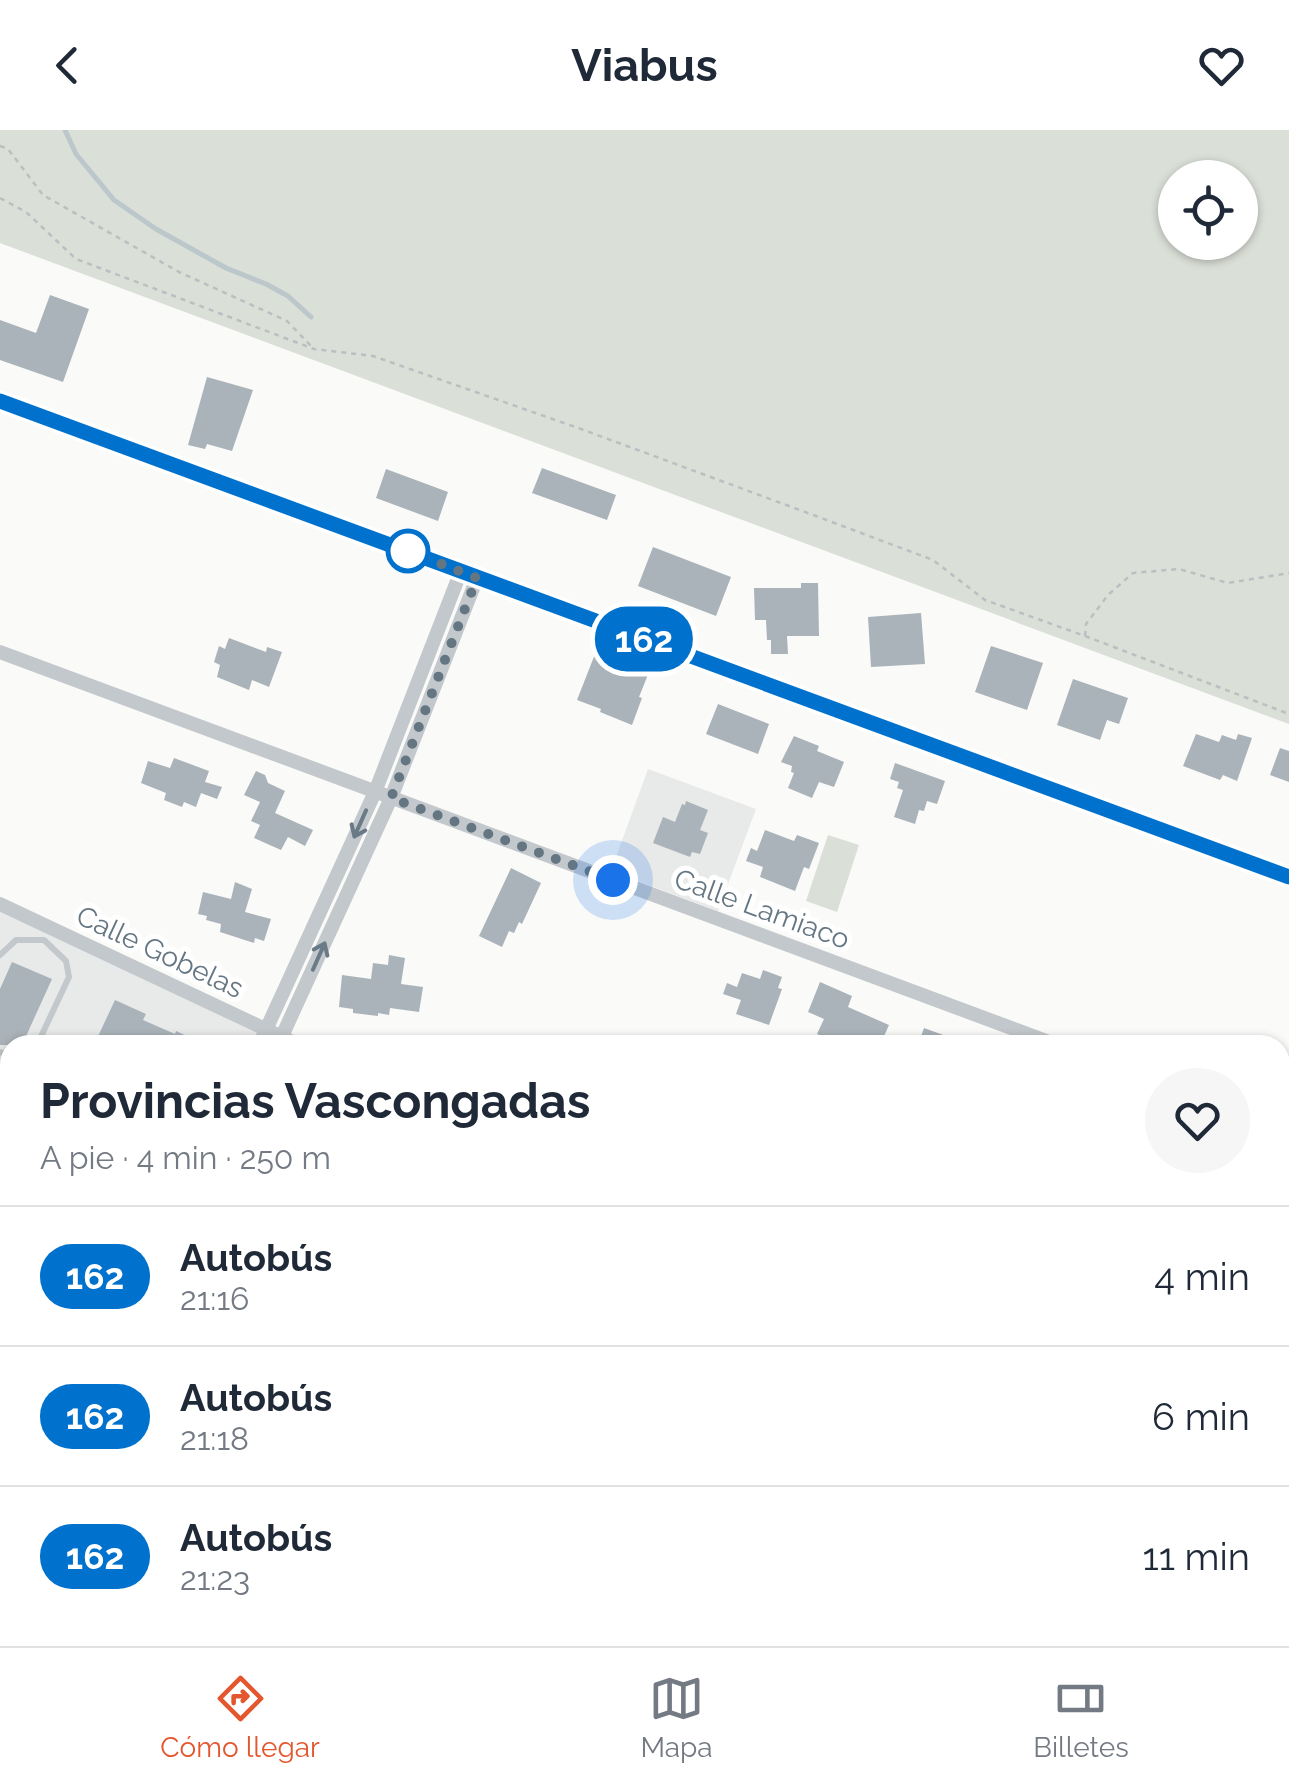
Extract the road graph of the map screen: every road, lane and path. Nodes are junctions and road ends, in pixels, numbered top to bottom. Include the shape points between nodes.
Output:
1 (0, 146) edge
2 (0, 198) edge
3 (314, 349) junction
4 (0, 401) edge
5 (461, 571) junction
6 (1289, 573) edge
7 (477, 578) junction
8 (1084, 636) junction
9 (0, 652) edge
10 (1289, 714) edge
11 (375, 792) junction
12 (391, 798) junction
13 (1289, 877) edge
14 (0, 904) edge
15 (46, 934) junction
16 (0, 954) edge
17 (266, 1030) junction
18 (42, 1035) edge
19 (264, 1035) edge
20 (272, 1035) edge
21 (283, 1035) edge
22 (1031, 1035) edge

1 - 3 path via 44,195 179,272 287,321
2 - 3 path via 26,212 76,259
3 - 8 path via 373,356 833,522 933,560 985,600
4 - 5 street
5 - 7 street
5 - 11 street
6 - 8 path via 1228,583 1178,569 1133,573 1108,595
7 - 12 street
7 - 13 street
8 - 10 path
9 - 11 street, Calle Lamiaco
11 - 12 street, Calle Lamiaco
11 -> 17 street
21 -> 12 street
12 - 22 street, Calle Lamiaco
14 - 15 street, Calle Gobelas
15 - 16 lane via 16,940
15 - 17 street, Calle Gobelas
15 - 18 lane via 70,977
17 - 19 street
17 - 20 street, Calle Gobelas

